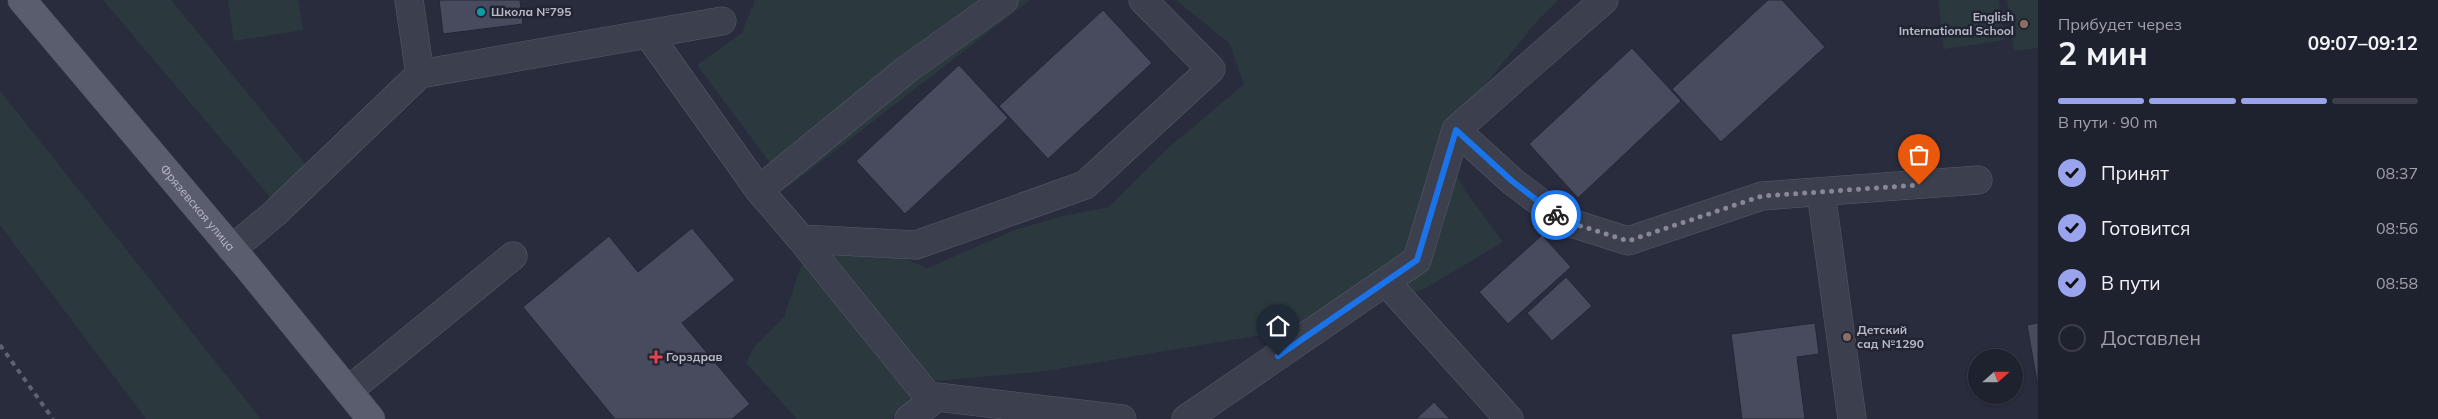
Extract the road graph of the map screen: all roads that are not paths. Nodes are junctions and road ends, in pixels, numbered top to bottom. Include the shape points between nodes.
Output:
1 (22, 0) edge
2 (409, 0) edge
3 (1004, 0) edge
4 (1143, 0) edge
5 (1604, 0) edge
6 (722, 21) dead end
7 (648, 34) junction
8 (420, 74) junction
9 (1456, 130) junction
10 (1978, 180) dead end
11 (760, 190) junction
12 (1822, 192) junction
13 (801, 239) junction
14 (232, 249) junction
15 (513, 256) dead end
16 (1386, 282) junction
17 (348, 391) junction
18 (932, 401) junction
19 (369, 418) edge
20 (909, 419) edge
21 (1122, 419) edge
22 (1186, 419) edge
23 (1509, 419) edge
24 (1852, 419) edge

1 - 14 main road, Фрязевская улица
2 - 8 lane
3 - 11 lane via 906,70
4 - 13 lane via 1211,69 1085,185 916,245
5 - 9 lane
6 - 7 lane
7 - 8 lane
7 - 11 lane
8 - 14 lane
9 - 12 lane via 1512,181 1565,221 1628,241 1762,196
9 - 16 lane via 1417,260
10 - 12 lane
11 - 13 lane
12 - 24 lane
13 - 18 lane
14 - 17 main road, Фрязевская улица
15 - 17 lane
16 - 22 lane
16 - 23 lane
17 - 19 main road, Фрязевская улица
18 - 20 lane
18 - 21 lane via 937,397

